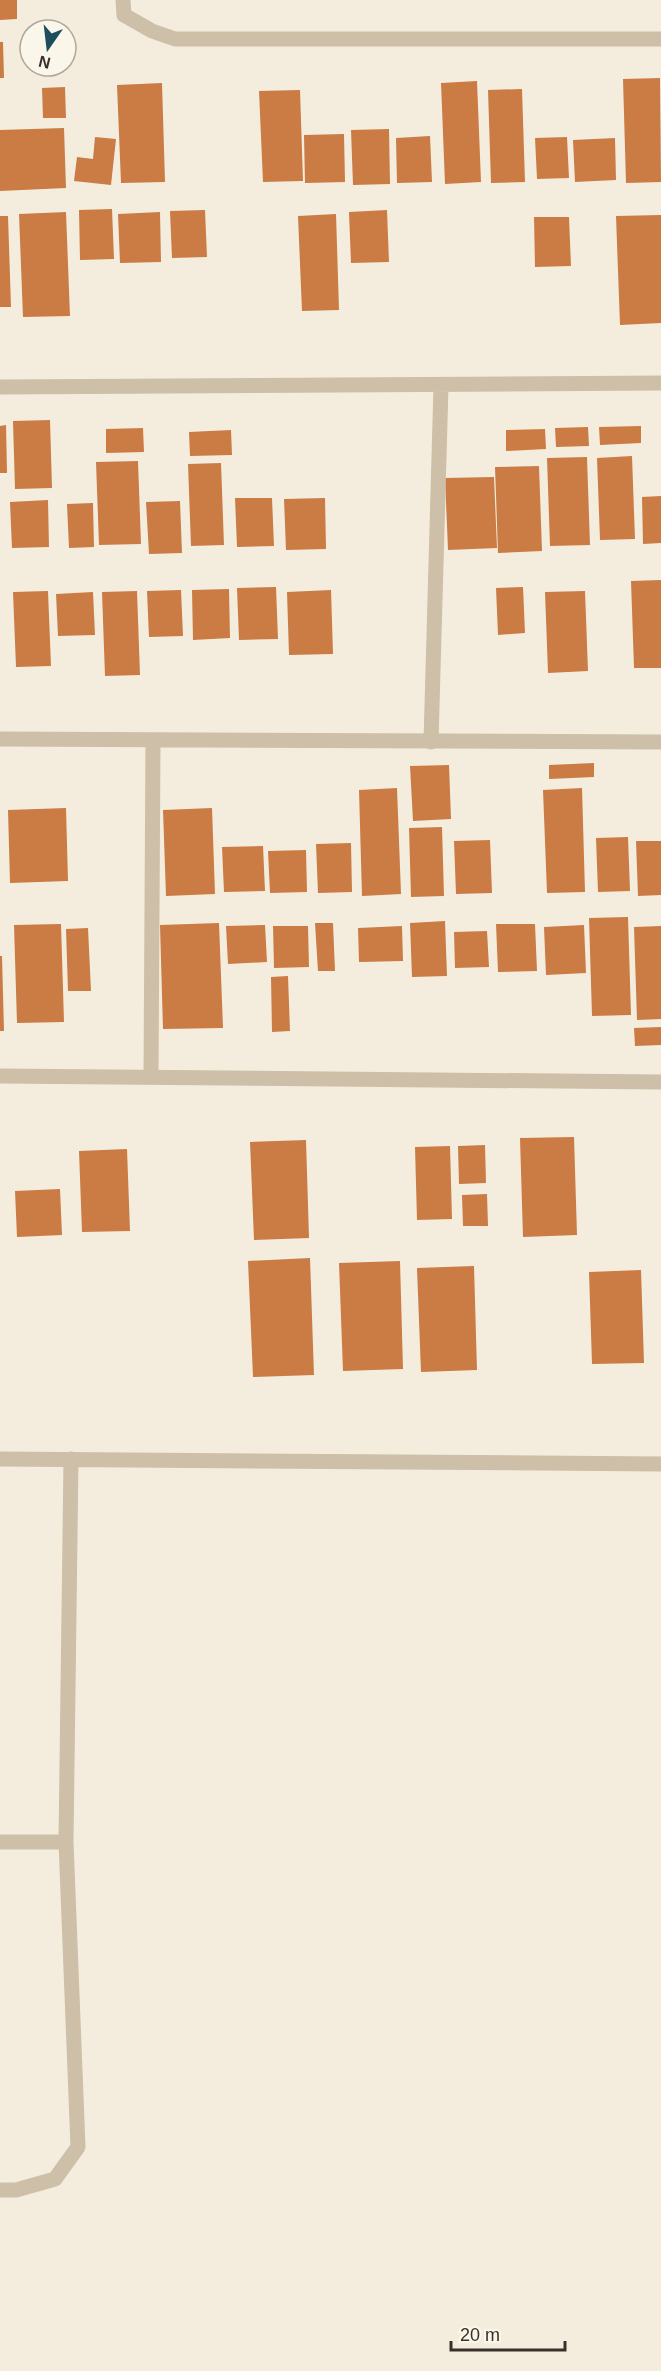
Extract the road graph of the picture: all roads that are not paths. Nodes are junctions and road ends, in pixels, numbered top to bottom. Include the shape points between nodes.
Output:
1 (123, 0) edge
2 (661, 39) edge
3 (661, 383) edge
4 (441, 386) junction
5 (0, 387) edge
6 (0, 739) edge
7 (153, 742) junction
8 (431, 742) junction
9 (661, 742) edge
10 (0, 1076) edge
11 (151, 1076) junction
12 (661, 1082) edge
13 (0, 1459) edge
14 (71, 1459) junction
15 (661, 1464) edge
16 (0, 1842) edge
17 (66, 1842) junction
18 (0, 2190) edge

1 - 2 street via 124,15 175,39
3 - 4 street
4 - 5 street
4 - 8 street
6 - 7 street
7 - 8 street
7 - 11 street
8 - 9 street
10 - 11 street
11 - 12 street
13 - 14 street
14 - 15 street
14 - 17 street
16 - 17 street
17 - 18 street via 78,2147 55,2179 16,2190

